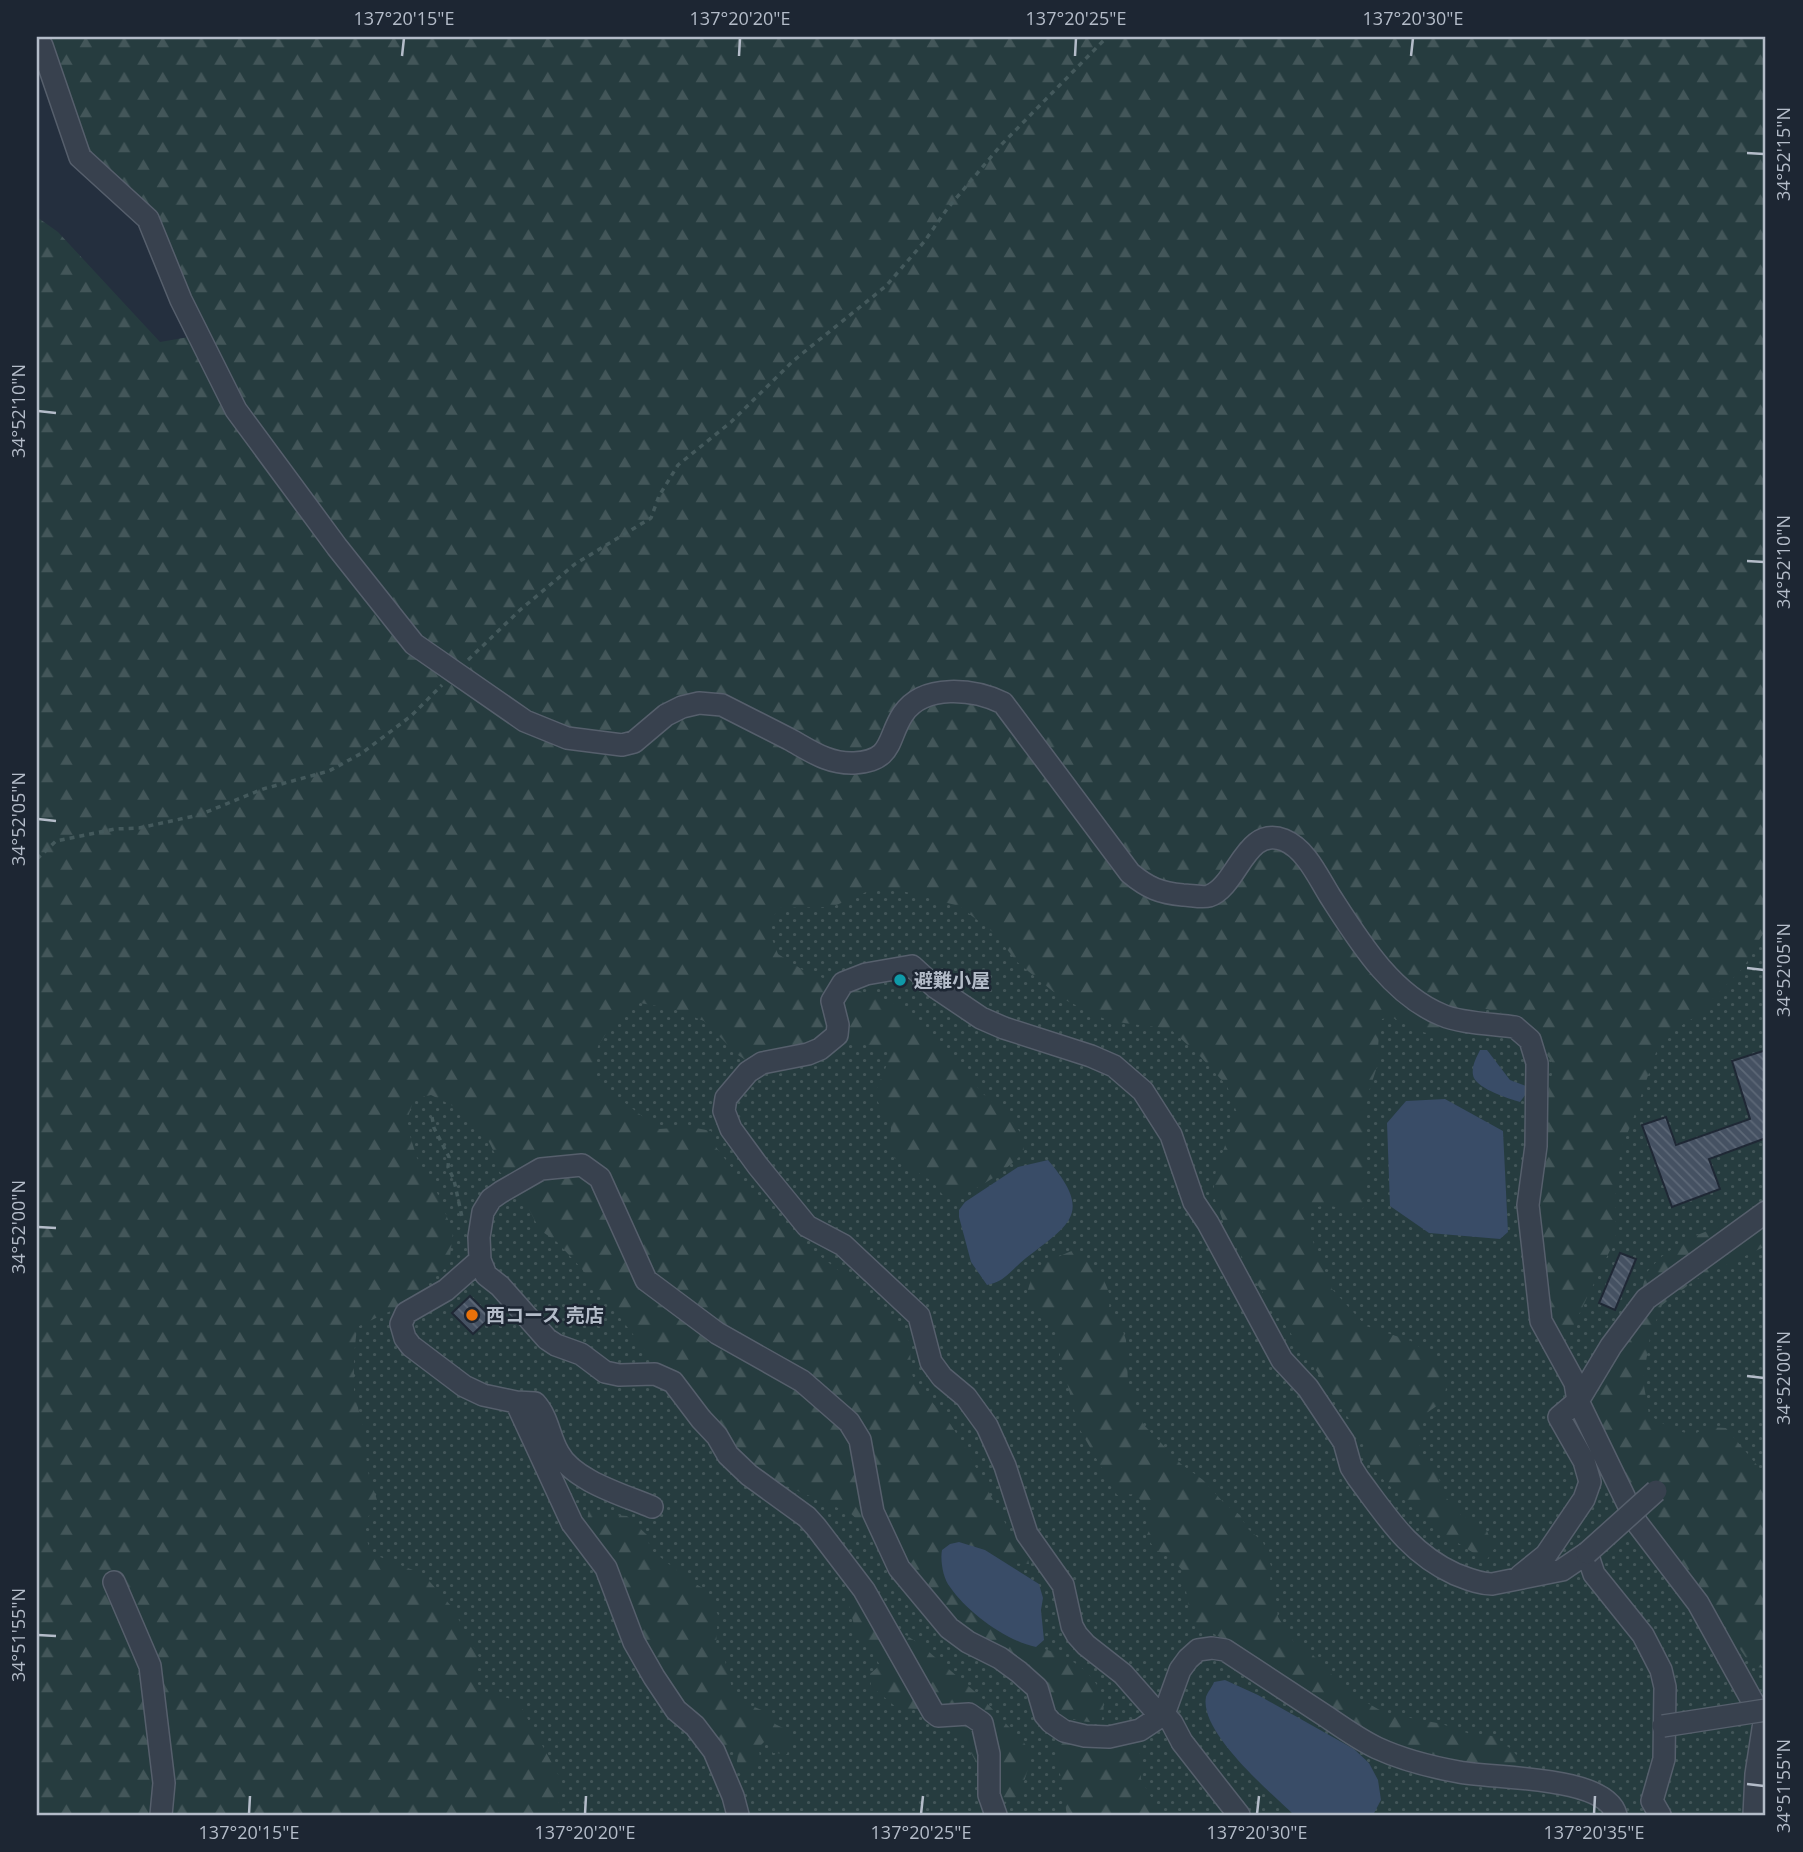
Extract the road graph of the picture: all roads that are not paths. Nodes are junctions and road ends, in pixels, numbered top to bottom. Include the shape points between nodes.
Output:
1 (37, 41) edge
2 (1766, 1212) edge
3 (480, 1261) junction
4 (1578, 1401) junction
5 (516, 1402) junction
6 (1656, 1491) dead end
7 (652, 1507) dead end
8 (1587, 1553) junction
9 (1515, 1580) junction
10 (114, 1582) dead end
11 (1164, 1714) junction
12 (1765, 1716) edge
13 (1663, 1726) junction
14 (161, 1815) edge
15 (738, 1815) edge
16 (996, 1815) edge
17 (1239, 1815) edge
18 (1616, 1815) edge
19 (1660, 1815) edge
20 (1754, 1815) edge

1 - 4 street via 80,157 148,219 181,300 236,410 414,644 525,721 566,738 622,745 634,742 682,707 710,703 824,759 855,763 879,756 891,743 903,714 921,698 944,692 1003,703 1130,873 1145,886 1207,897 1225,887 1249,849 1269,838 1283,839 1301,850 1352,929 1393,982 1415,1000 1443,1016 1515,1027 1530,1040 1537,1063 1536,1146 1528,1205 1537,1294 1541,1321 1575,1383
2 - 4 street via 1646,1299
3 - 5 street via 446,1290 406,1313 401,1324 411,1346 464,1386
3 - 11 street via 483,1212 491,1199 541,1169 582,1165 600,1178 646,1280 717,1333 802,1381 849,1422 860,1440 873,1512 899,1568 949,1628 1019,1672 1037,1688 1045,1715 1065,1731 1119,1736 1140,1730
3 - 16 street via 486,1275 556,1345 581,1354 605,1373 655,1374 673,1382 728,1455 807,1517 864,1590 933,1712 938,1716 969,1714 982,1723 989,1754 989,1795
4 - 9 street via 1559,1417 1590,1482 1584,1499 1546,1555
4 - 12 street via 1637,1523 1698,1603
5 - 7 street via 535,1403 543,1412 567,1466
5 - 15 street via 572,1523 606,1568 631,1633 654,1676 676,1710 714,1751
6 - 8 street, bridge
8 - 9 street via 1562,1570
8 - 13 street via 1594,1573 1643,1635 1661,1670
9 - 11 street via 1482,1584 1428,1560 1407,1543 1358,1478 1344,1442 1308,1388 1282,1360 1194,1202 1171,1135 1143,1091 1114,1066 981,1018 935,988 918,962 843,983 832,1001 837,1035 808,1054 762,1063 748,1072 726,1098 724,1111 731,1129 807,1226 843,1245 919,1317 931,1362 987,1426 1027,1534 1063,1585 1077,1635
10 - 14 street via 150,1666 164,1783
11 - 17 street via 1184,1754
11 - 18 street via 1188,1659 1198,1650 1225,1650 1376,1747 1410,1761 1469,1774 1548,1780 1581,1789 1607,1801
12 - 13 street, bridge
12 - 20 street
13 - 19 street via 1664,1759 1652,1801

